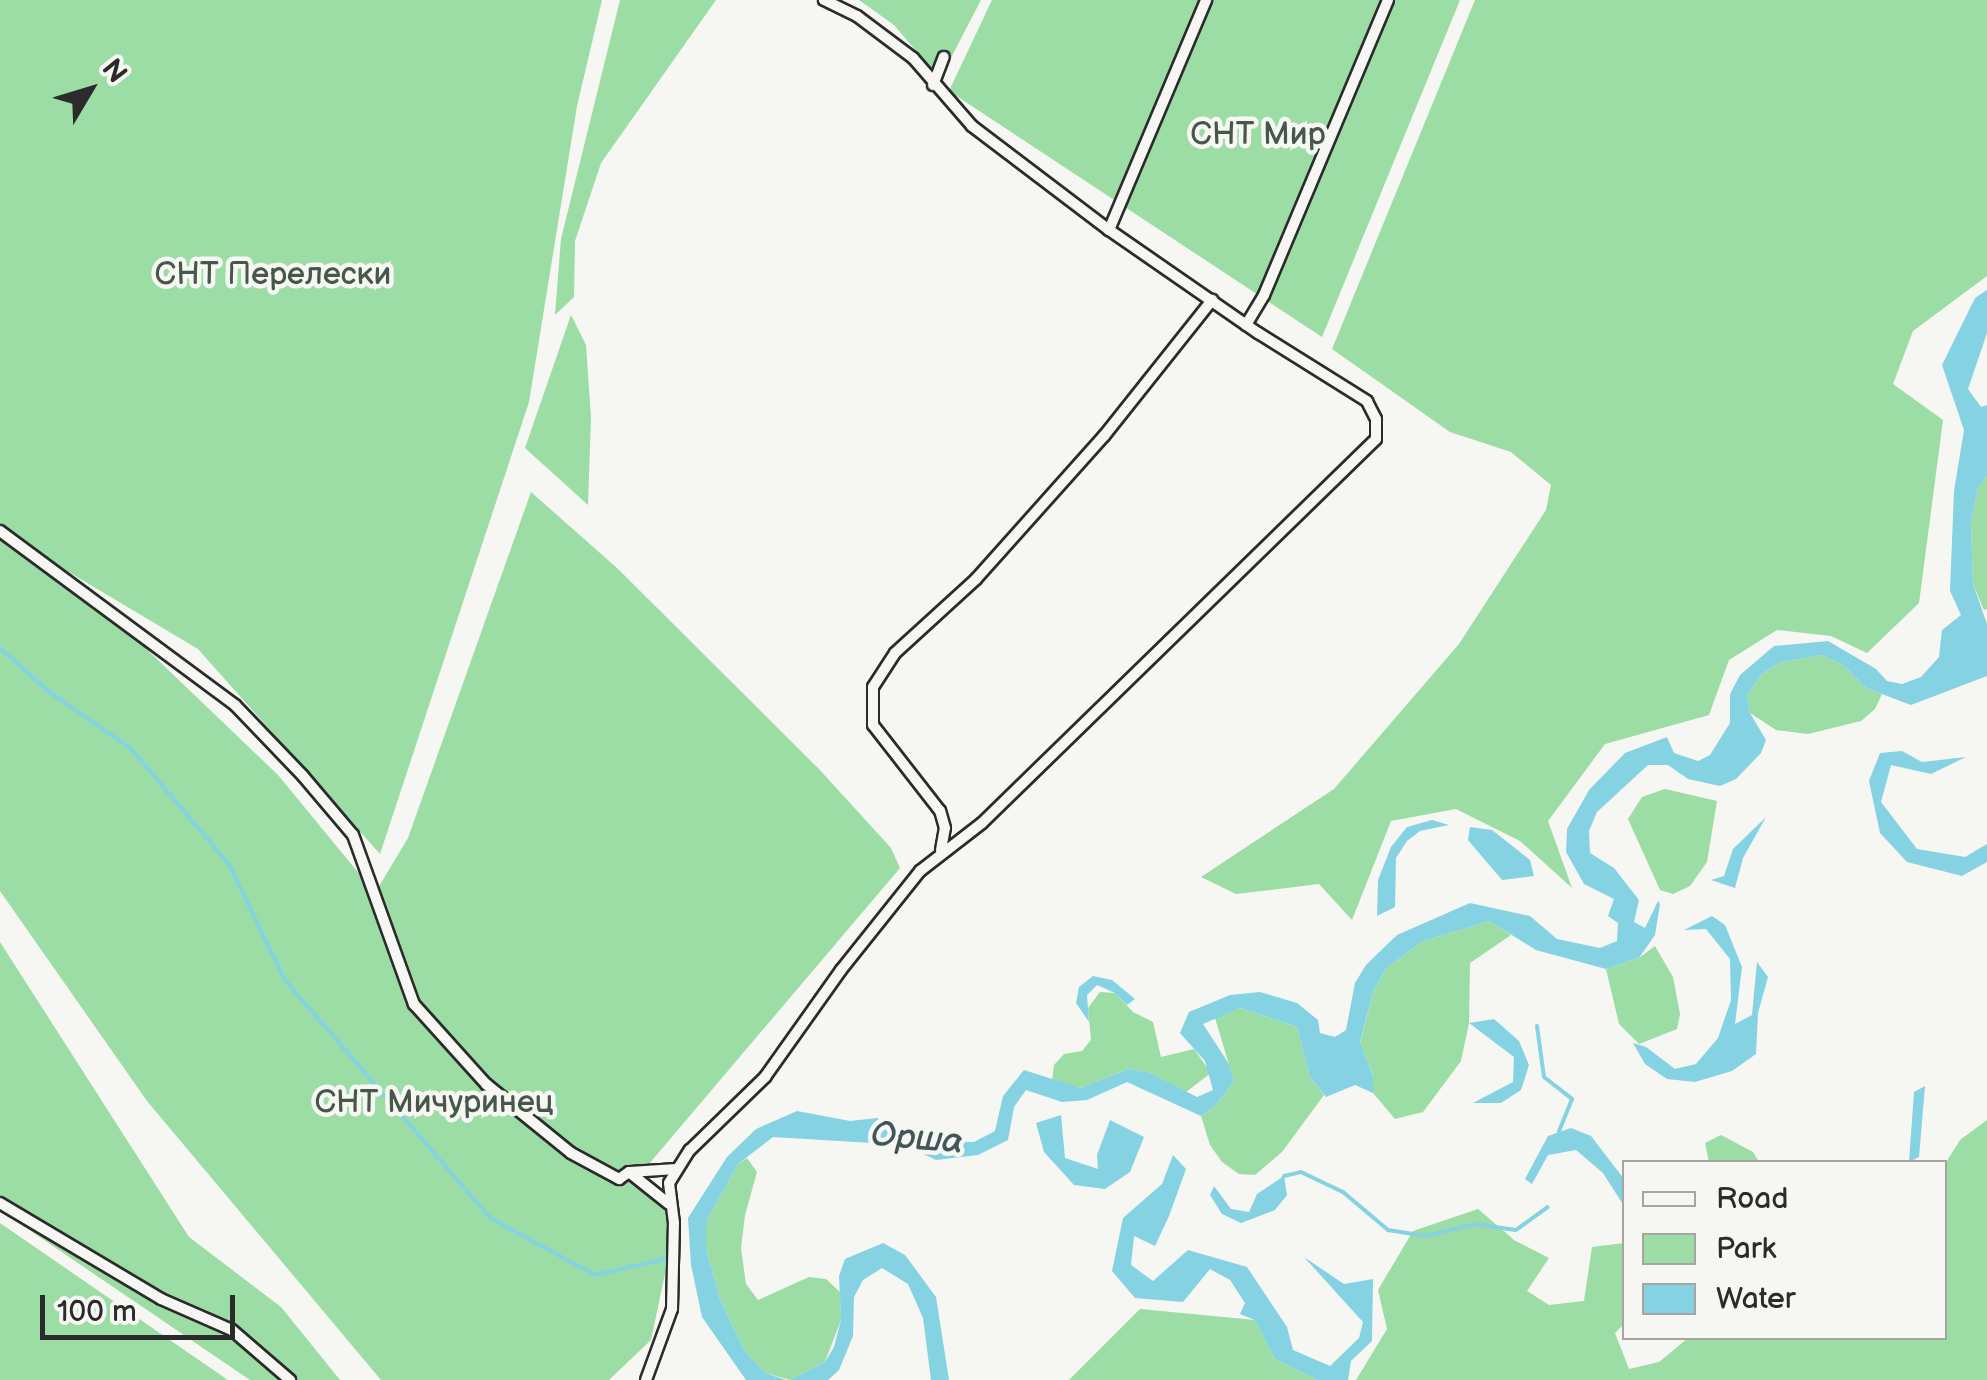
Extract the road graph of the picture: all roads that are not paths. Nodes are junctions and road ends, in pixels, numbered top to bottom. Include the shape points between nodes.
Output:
1 (824, 0) edge
2 (1206, 0) edge
3 (1388, 0) edge
4 (944, 58) dead end
5 (933, 86) junction
6 (1109, 230) junction
7 (1212, 300) junction
8 (1246, 325) junction
9 (0, 532) edge
10 (940, 853) junction
11 (676, 1169) junction
12 (630, 1172) junction
13 (0, 1202) edge
14 (670, 1205) junction
15 (290, 1380) edge
16 (646, 1380) edge

1 - 5 street via 913,58
2 - 6 street
3 - 8 street
4 - 5 street
5 - 6 street via 972,126
6 - 7 street
7 - 8 street
7 - 10 street via 1104,436 976,579 895,653 873,687 873,725 940,811
8 - 10 street via 1367,400 1376,439 982,823
9 - 12 street via 236,705 353,836 414,1004 452,1050 520,1116 571,1153 619,1179
10 - 11 street via 894,899 765,1077
11 - 12 street
11 - 14 street
12 - 14 street
13 - 15 street via 161,1299 232,1330
14 - 16 street via 672,1309

